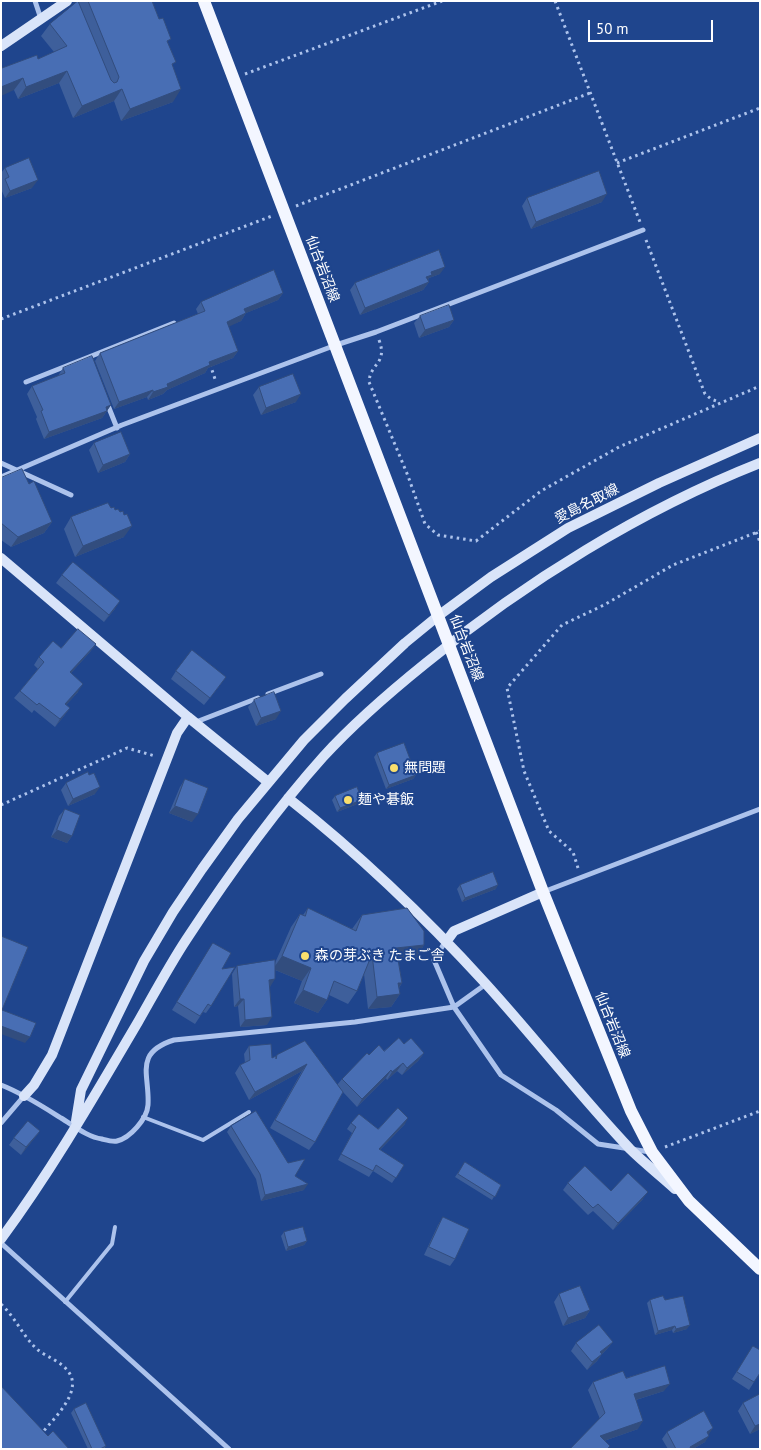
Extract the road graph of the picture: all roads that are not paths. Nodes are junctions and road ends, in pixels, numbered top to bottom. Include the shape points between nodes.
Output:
1 (35, 1) edge
2 (68, 1) edge
3 (204, 1) edge
4 (73, 10) edge
5 (41, 19) junction
6 (1, 46) edge
7 (643, 230) road end
8 (184, 319) edge
9 (336, 345) junction
10 (89, 357) junction
11 (92, 366) edge
12 (26, 382) dead end
13 (106, 401) edge
14 (116, 428) junction
15 (760, 438) edge
16 (1, 463) edge
17 (760, 463) edge
18 (17, 470) junction
19 (1, 477) edge
20 (71, 495) dead end
21 (1, 558) edge
22 (438, 616) junction
23 (449, 644) junction
24 (322, 674) dead end
25 (192, 719) junction
26 (268, 782) junction
27 (288, 798) junction
28 (760, 809) edge
29 (543, 892) junction
30 (446, 942) junction
31 (486, 984) junction
32 (454, 1007) junction
33 (1, 1085) edge
34 (24, 1096) junction
35 (249, 1112) dead end
36 (143, 1117) junction
37 (1, 1123) edge
38 (75, 1127) junction
39 (631, 1150) junction
40 (652, 1152) junction
41 (689, 1201) junction
42 (116, 1228) dead end
43 (1, 1239) edge
44 (1, 1243) edge
45 (760, 1269) edge
46 (66, 1302) junction
47 (228, 1449) edge

1 - 5 street
2 - 4 street
2 - 5 street
3 - 9 main road, 仙台岩沼線
5 - 6 street
7 - 9 street
8 - 10 street
9 - 14 street
9 - 22 main road, 仙台岩沼線
10 - 11 street
10 - 12 street
13 - 14 street
14 - 18 street
15 - 22 street, 愛島名取線 via 568,528 491,577
16 - 18 street
17 - 23 street via 718,480 629,525 515,594
18 - 19 street
18 - 20 street
21 - 25 street
22 - 23 main road, 仙台岩沼線
22 - 26 street, 愛島名取線 via 345,699
23 - 27 street via 358,722
23 - 29 main road, 仙台岩沼線
24 - 25 street
25 - 26 street
25 - 34 street via 177,733 52,1055
26 - 38 street, 愛島名取線 via 202,869 144,961 81,1090
27 - 30 street via 362,860
27 - 38 street via 245,852 185,942
28 - 29 street
29 - 30 street via 454,931
29 - 40 main road, 仙台岩沼線 via 631,1111
30 - 31 street
30 - 32 street via 434,960
31 - 32 street
31 - 39 street
32 - 36 street via 162,1044 147,1061 148,1107
32 - 39 street via 501,1075 556,1110 598,1144
33 - 34 street
34 - 37 street
34 - 38 street
35 - 36 lane via 203,1140
36 - 38 street via 131,1134 116,1141 99,1139
38 - 43 street via 30,1200
39 - 40 street
39 - 41 street
40 - 41 main road, 仙台岩沼線
41 - 45 main road, 仙台岩沼線
42 - 46 lane via 112,1244
44 - 46 street
46 - 47 street

